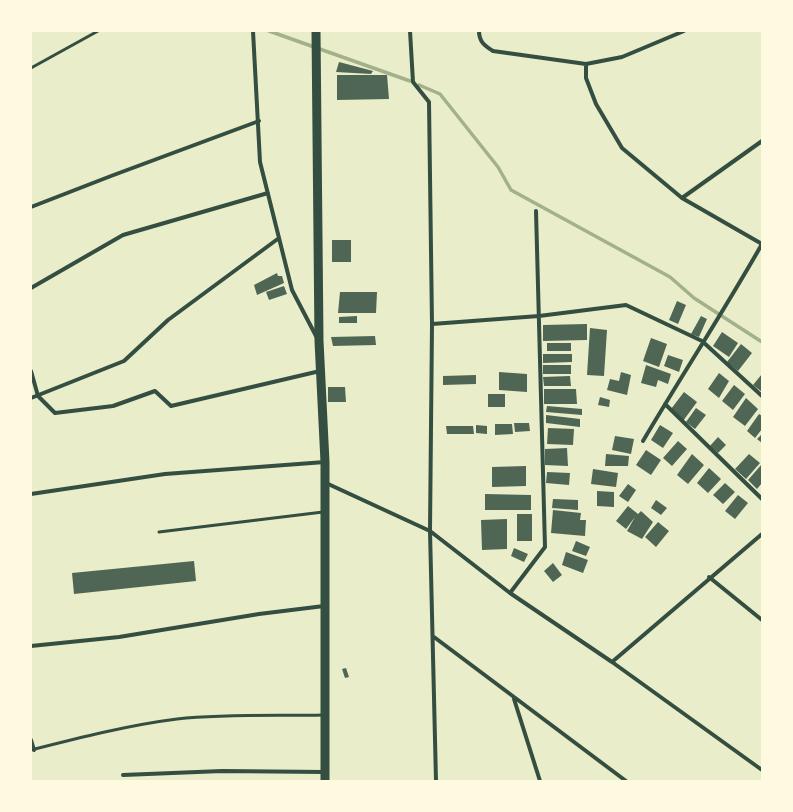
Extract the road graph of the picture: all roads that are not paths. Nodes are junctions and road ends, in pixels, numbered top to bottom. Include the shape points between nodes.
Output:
1 (98, 31) edge
2 (253, 31) edge
3 (410, 31) edge
4 (479, 31) edge
5 (684, 31) edge
6 (316, 33) edge
7 (586, 64) junction
8 (31, 68) edge
9 (259, 121) junction
10 (762, 141) edge
11 (268, 193) junction
12 (682, 198) junction
13 (31, 207) edge
14 (536, 211) dead end
15 (279, 238) junction
16 (762, 244) edge
17 (31, 288) edge
18 (540, 316) junction
19 (432, 324) junction
20 (319, 341) junction
21 (702, 341) junction
22 (31, 371) edge
23 (320, 371) junction
24 (38, 396) junction
25 (762, 396) edge
26 (31, 398) edge
27 (664, 404) junction
28 (642, 441) dead end
29 (325, 462) junction
30 (325, 482) junction
31 (31, 494) edge
32 (762, 499) edge
33 (325, 512) junction
34 (430, 531) junction
35 (159, 532) dead end
36 (762, 534) edge
37 (709, 577) junction
38 (510, 593) junction
39 (324, 606) junction
40 (762, 620) edge
41 (434, 637) junction
42 (31, 646) edge
43 (612, 662) junction
44 (514, 698) junction
45 (324, 715) junction
46 (31, 740) edge
47 (32, 750) edge
48 (762, 770) edge
49 (123, 775) dead end
50 (325, 776) edge
51 (436, 781) edge
52 (540, 781) edge
53 (626, 781) edge

1 - 8 lane
2 - 9 street
3 - 19 street via 413,82 429,102
4 - 7 street via 483,45 493,51
5 - 7 street via 622,57
6 - 20 main road
7 - 12 street via 586,78 596,104 622,148
9 - 11 street via 260,162
9 - 13 street
10 - 12 street
11 - 15 street
11 - 17 street via 123,234
12 - 16 street
14 - 18 street
15 - 20 street via 292,290
15 - 24 street via 168,320 124,361
16 - 21 street via 728,304
18 - 19 street
18 - 21 street via 626,305
18 - 38 street via 545,547
19 - 34 street
20 - 23 main road
21 - 25 street
21 - 27 street
22 - 24 street
23 - 24 street via 171,406 155,391 113,406 55,413
23 - 29 main road
24 - 26 street
27 - 28 street
27 - 32 street
29 - 30 main road
29 - 31 street via 165,474
30 - 33 main road
30 - 34 street
33 - 35 lane
33 - 39 main road
34 - 38 street
34 - 41 street
36 - 37 street
37 - 40 street
37 - 43 street
38 - 43 street
39 - 42 street via 119,637
39 - 45 main road
41 - 44 street
41 - 51 street
43 - 48 street
44 - 52 street
44 - 53 street
45 - 47 lane via 229,716 177,720
45 - 50 main road
46 - 47 street
49 - 50 street via 222,771

